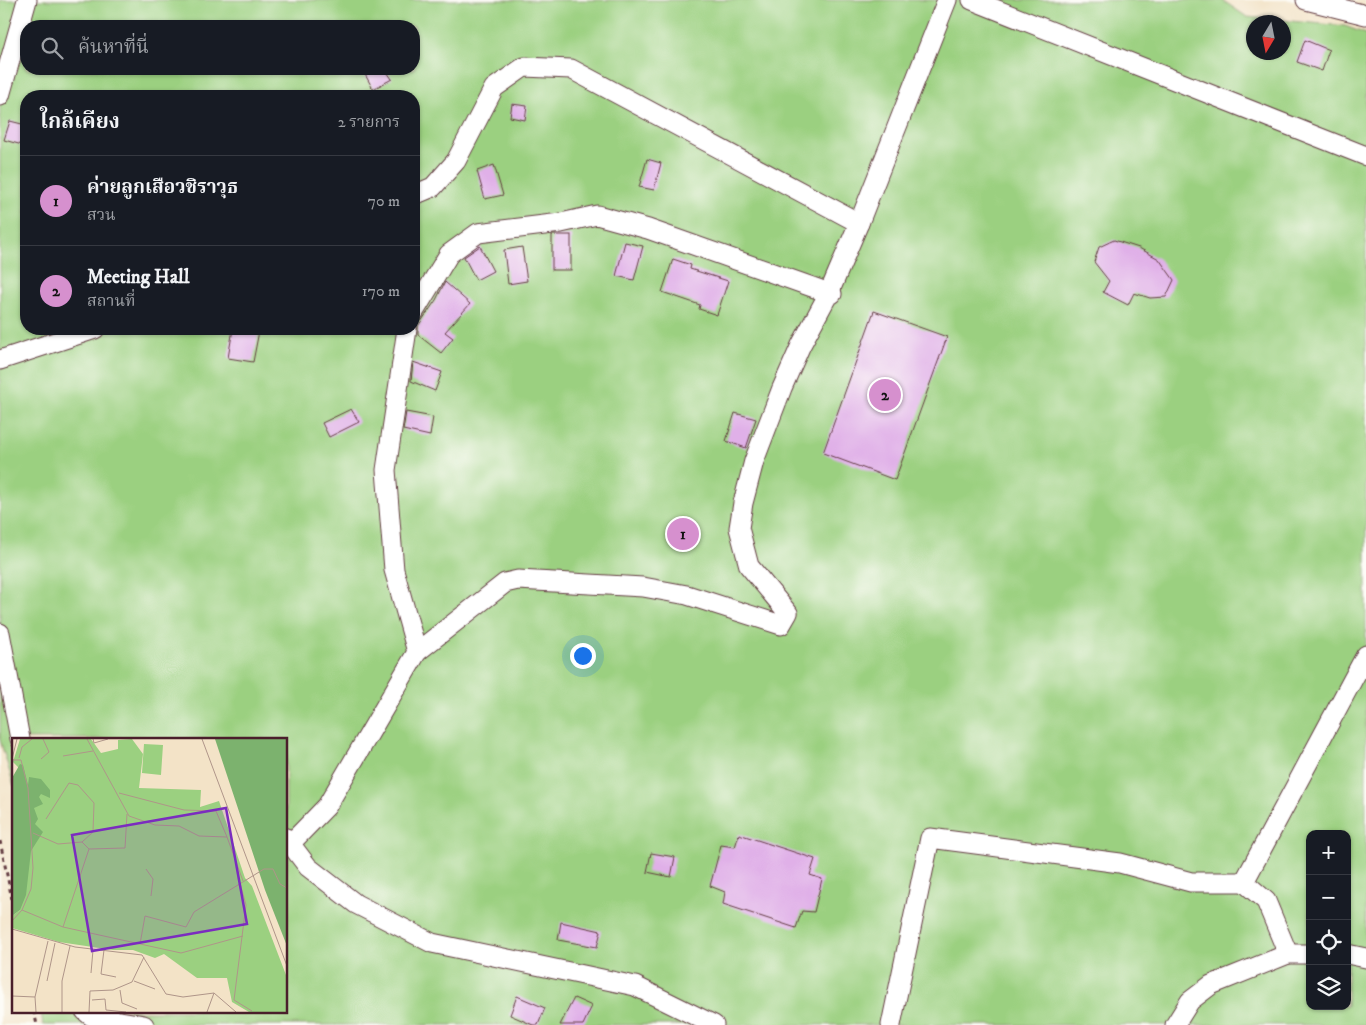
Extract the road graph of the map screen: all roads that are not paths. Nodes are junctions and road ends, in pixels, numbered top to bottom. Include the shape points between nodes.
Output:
1 (27, 0) edge
2 (947, 0) edge
3 (972, 0) edge
4 (1306, 0) edge
5 (1362, 9) edge
6 (21, 20) edge
7 (20, 25) edge
8 (0, 96) edge
9 (1366, 156) edge
10 (420, 192) edge
11 (859, 222) junction
12 (830, 293) junction
13 (420, 302) edge
14 (77, 335) edge
15 (406, 335) edge
16 (0, 360) edge
17 (0, 632) edge
18 (416, 652) junction
19 (1366, 656) edge
20 (20, 738) edge
21 (288, 840) edge
22 (1244, 882) junction
23 (1288, 954) junction
24 (1306, 954) edge
25 (1351, 955) edge
26 (1366, 958) edge
27 (86, 1012) edge
28 (144, 1025) edge
29 (714, 1025) edge
30 (891, 1025) edge
31 (1175, 1025) edge

1 - 6 street
2 - 11 street
3 - 9 street
4 - 5 street
7 - 8 street
10 - 11 street via 433,187 456,161 494,88 524,67 571,69
11 - 12 street
12 - 13 street via 648,229 597,215 561,223 478,233 449,254
12 - 18 street via 782,388 754,462 739,528 749,566 788,613 781,625 686,595 652,588 518,580 505,583
14 - 16 street
15 - 18 street via 386,470 394,570
17 - 20 street
18 - 21 street via 327,806
19 - 22 street
21 - 29 street via 308,867 356,904 432,943 635,986
22 - 23 street via 1266,901
22 - 30 street via 1191,882 1120,863 930,838
23 - 24 street
23 - 31 street via 1210,985 1190,1001
25 - 26 street
27 - 28 street via 91,1016

